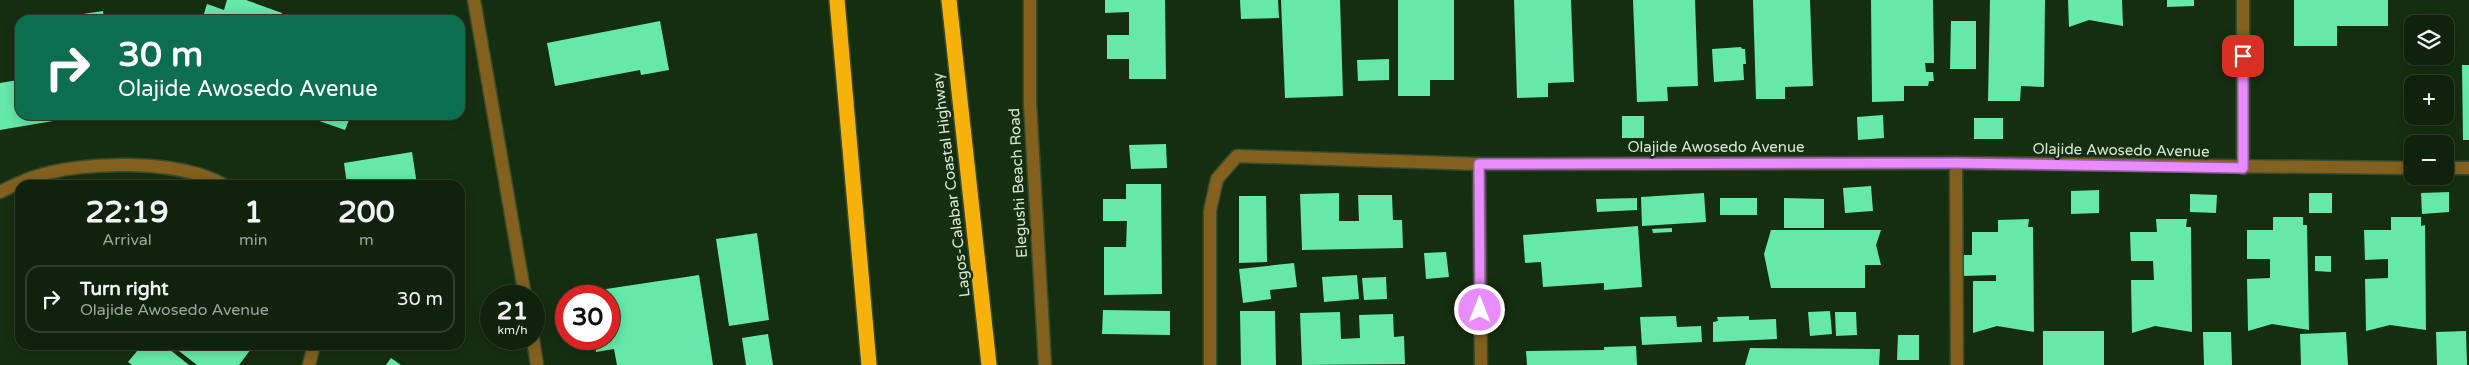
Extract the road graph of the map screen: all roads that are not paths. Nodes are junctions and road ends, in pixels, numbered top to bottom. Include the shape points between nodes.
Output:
1 (474, 0) edge
2 (837, 0) edge
3 (949, 0) edge
4 (1030, 0) edge
5 (2243, 0) edge
6 (1956, 163) junction
7 (1479, 164) junction
8 (2243, 168) junction
9 (2404, 168) edge
10 (2454, 168) edge
11 (2469, 168) edge
12 (26, 180) edge
13 (215, 180) edge
14 (15, 185) edge
15 (0, 192) edge
16 (523, 285) edge
17 (313, 350) edge
18 (534, 350) edge
19 (309, 365) edge
20 (537, 365) edge
21 (868, 365) edge
22 (989, 365) edge
23 (1045, 365) edge
24 (1210, 365) edge
25 (1481, 365) edge
26 (1957, 365) edge

1 - 16 street
2 - 21 highway
3 - 22 highway, Lagos-Calabar Coastal Highway
4 - 23 street, Elegushi Beach Road via 1030,103
5 - 8 street
6 - 7 street, Olajide Awosedo Avenue
6 - 8 street, Olajide Awosedo Avenue
6 - 26 street
7 - 24 street, Olajide Awosedo Avenue via 1237,156 1217,179 1210,211
7 - 25 street
8 - 9 street, Olajide Awosedo Avenue
10 - 11 street
12 - 13 street via 71,170 118,165 169,168
14 - 15 street
17 - 19 street
18 - 20 street

